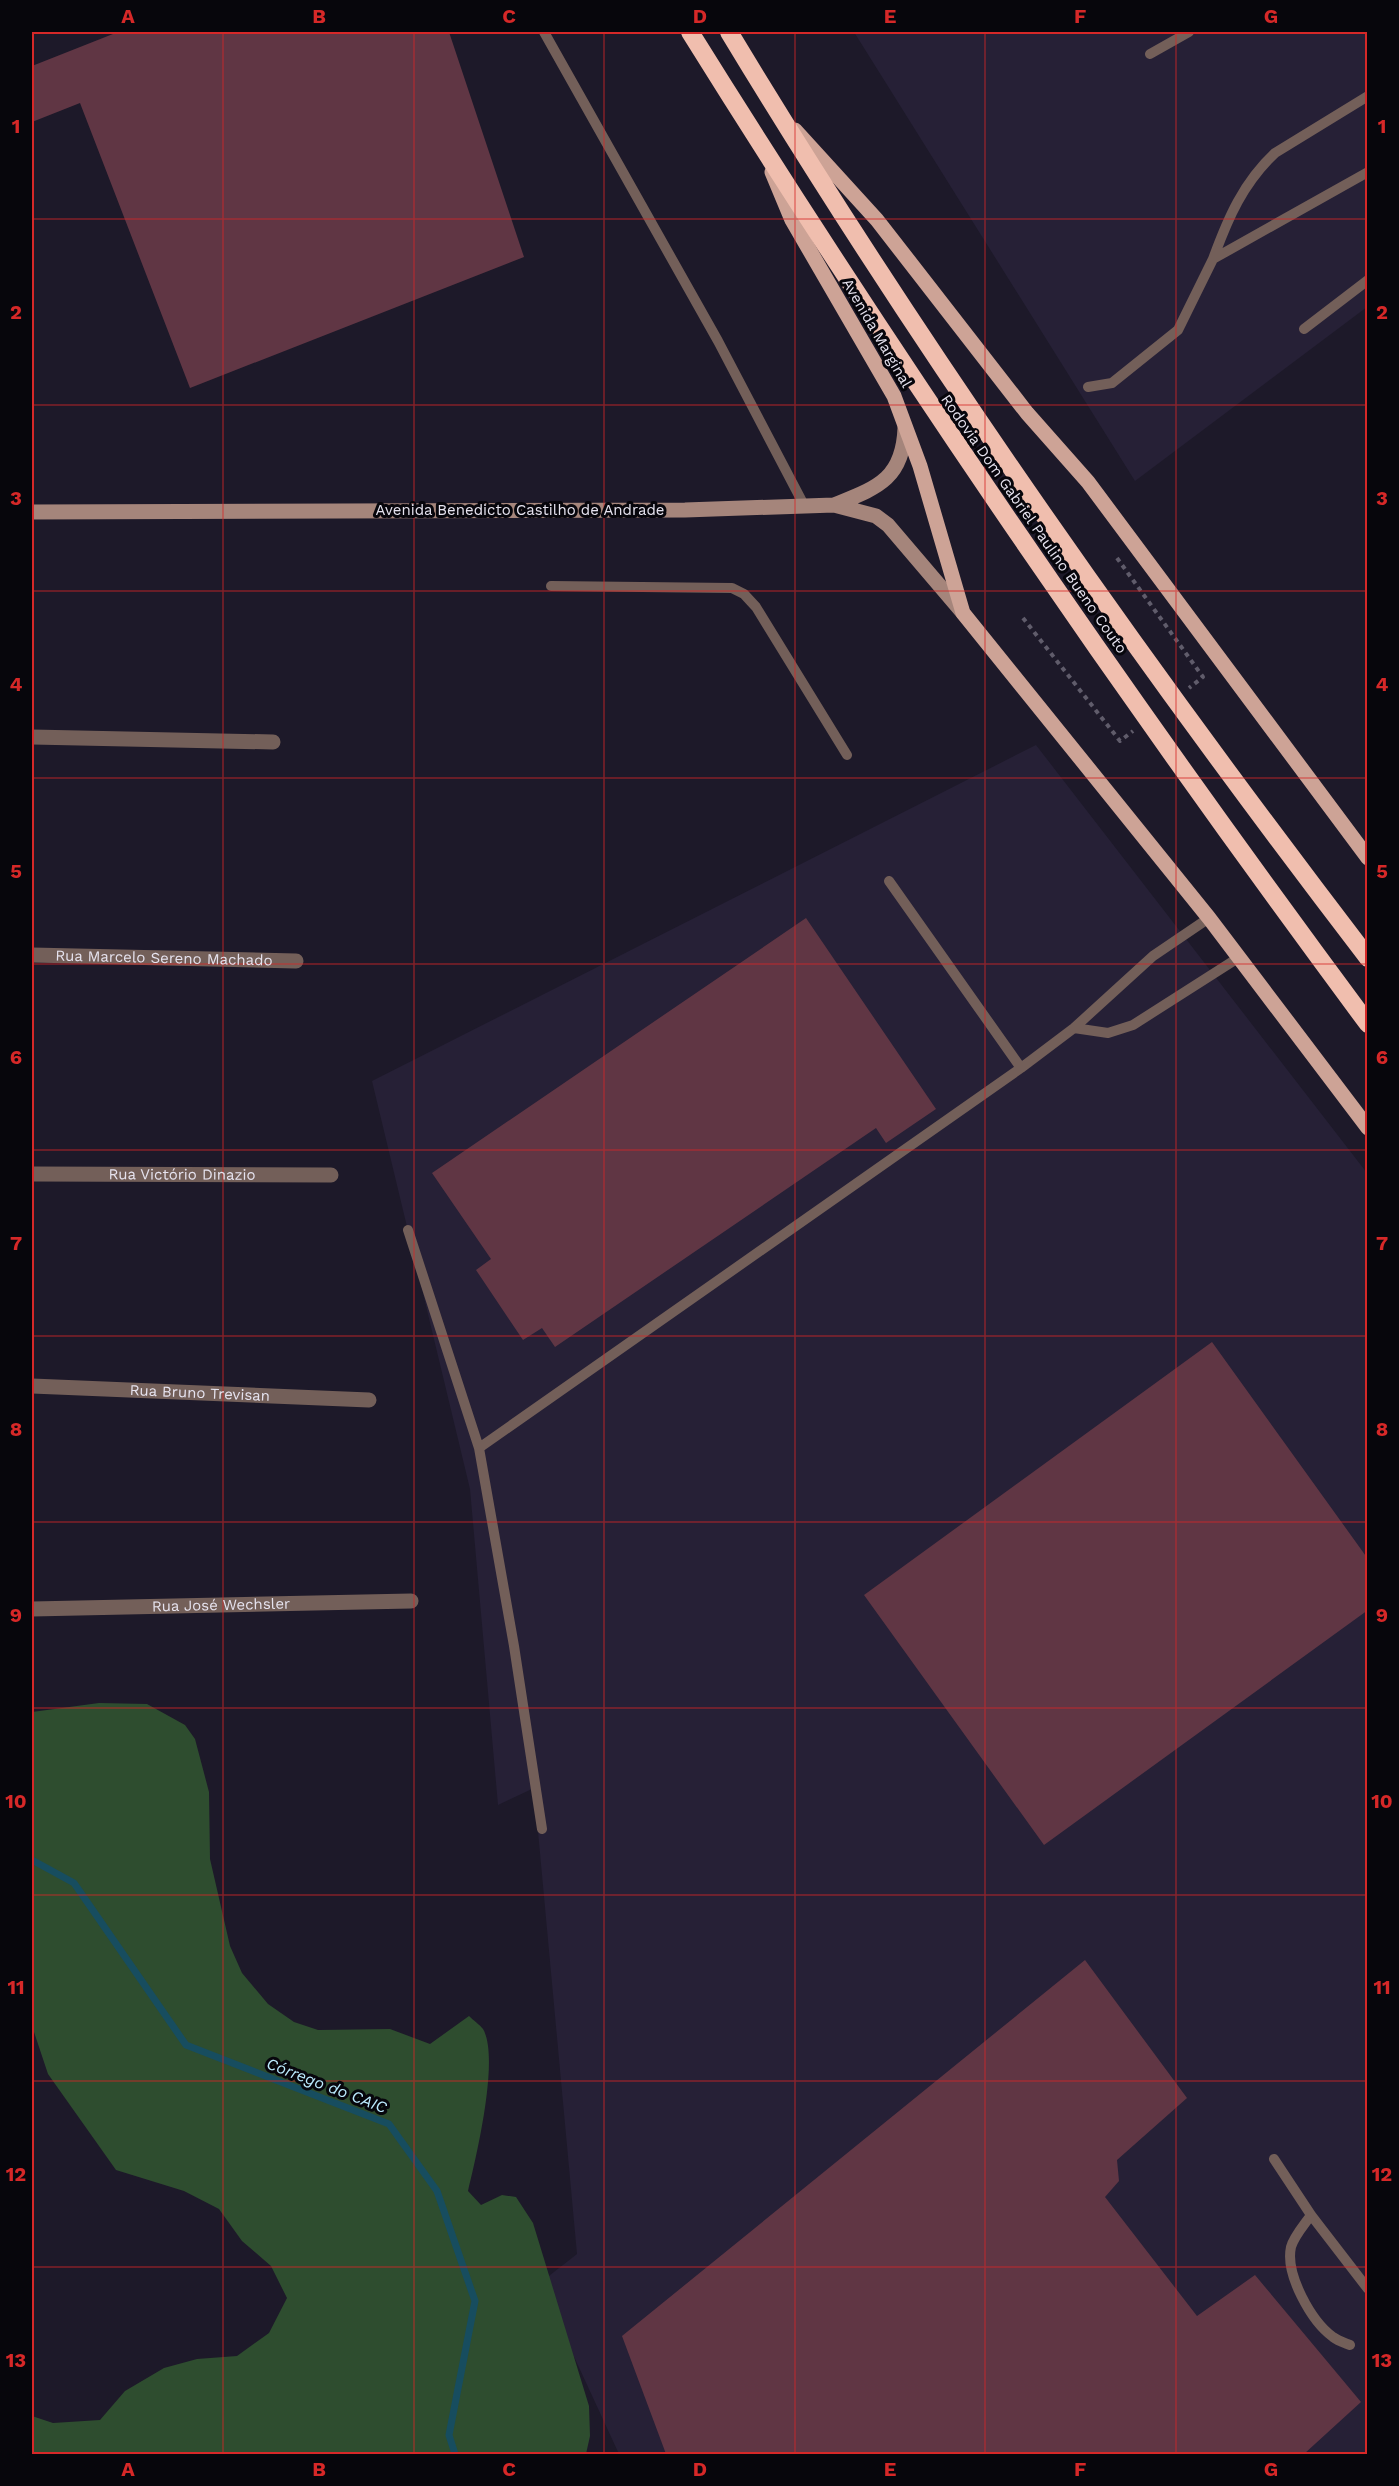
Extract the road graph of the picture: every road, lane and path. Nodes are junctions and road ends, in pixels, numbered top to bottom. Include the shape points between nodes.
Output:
1 (544, 32) edge
2 (690, 32) edge
3 (729, 32) edge
4 (1189, 32) edge
5 (1150, 54) dead end
6 (1368, 96) edge
7 (774, 106) junction
8 (762, 147) junction
9 (1368, 172) edge
10 (1213, 259) junction
11 (1368, 280) edge
12 (1304, 329) dead end
13 (1088, 387) dead end
14 (905, 428) junction
15 (804, 505) junction
16 (834, 506) junction
17 (32, 512) edge
18 (551, 586) dead end
19 (963, 614) junction
20 (32, 737) edge
21 (273, 742) dead end
22 (848, 755) dead end
23 (1368, 858) edge
24 (889, 881) dead end
25 (1209, 918) junction
26 (32, 955) edge
27 (1238, 958) junction
28 (1368, 958) edge
29 (296, 961) dead end
30 (1368, 1024) edge
31 (1074, 1028) junction
32 (1021, 1068) junction
33 (1368, 1128) edge
34 (32, 1174) edge
35 (331, 1175) dead end
36 (408, 1230) dead end
37 (32, 1386) edge
38 (369, 1400) dead end
39 (479, 1448) junction
40 (411, 1601) dead end
41 (32, 1609) edge
42 (542, 1829) dead end
43 (1274, 2159) dead end
44 (1311, 2215) junction
45 (1368, 2289) edge
46 (1350, 2345) dead end

1 - 15 lane via 712,331
2 - 8 highway, Rodovia Dom Gabriel Paulino Bueno Couto
3 - 7 highway, Rodovia Dom Gabriel Paulino Bueno Couto
4 - 5 lane
6 - 10 lane via 1267,160 1251,177 1231,210
7 - 23 main road via 877,220 1027,413 1088,482
7 - 28 highway, Rodovia Dom Gabriel Paulino Bueno Couto via 932,353 1135,648
8 - 14 main road, Avenida Marginal via 792,220 878,365
8 - 30 highway, Rodovia Dom Gabriel Paulino Bueno Couto via 1009,524 1246,860
9 - 10 lane
10 - 13 lane via 1178,330 1112,383
11 - 12 lane
14 - 16 main road via 900,461 888,478 874,489
14 - 19 main road, Avenida Marginal via 920,466
15 - 16 main road, Avenida Benedicto Castilho de Andrade
15 - 17 main road, Avenida Benedicto Castilho de Andrade via 685,510
16 - 19 main road, Avenida Benedicto Castilho de Andrade via 876,516 888,525
18 - 22 lane via 732,588 744,594 756,607
19 - 25 main road
20 - 21 street
24 - 32 lane
25 - 27 main road
25 - 31 lane via 1153,956
26 - 29 street, Rua Marcelo Sereno Machado
27 - 31 lane via 1133,1025 1108,1033
27 - 33 main road
31 - 32 lane
32 - 39 lane
34 - 35 street, Rua Victório Dinazio
36 - 39 lane
37 - 38 street, Rua Bruno Trevisan
39 - 42 lane
40 - 41 street, Rua José Wechsler
43 - 44 lane
44 - 45 lane
44 - 46 lane via 1291,2246 1292,2270 1301,2297 1318,2320 1333,2337

